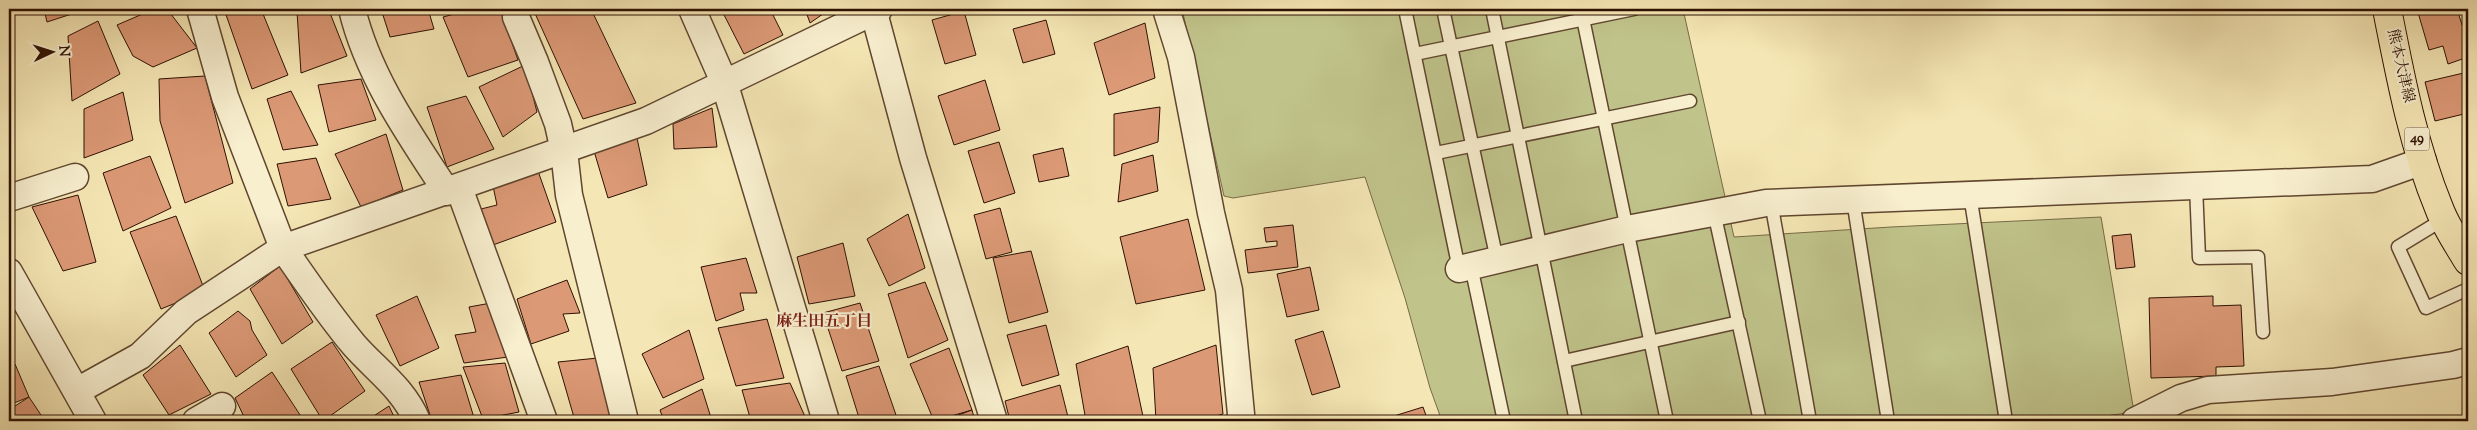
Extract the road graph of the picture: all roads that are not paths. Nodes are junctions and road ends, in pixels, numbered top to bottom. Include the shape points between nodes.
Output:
1 (200, 9) edge
2 (352, 9) edge
3 (692, 9) edge
4 (1166, 9) edge
5 (1405, 9) edge
6 (1443, 9) edge
7 (1492, 9) edge
8 (1634, 9) edge
9 (2387, 9) edge
10 (875, 10) edge
11 (1582, 14) edge
12 (516, 17) dead end
13 (1497, 37) junction
14 (1452, 47) junction
15 (1415, 54) junction
16 (724, 82) junction
17 (1690, 101) dead end
18 (1604, 119) junction
19 (1518, 136) junction
20 (1473, 145) junction
21 (564, 151) junction
22 (1436, 153) junction
23 (2423, 162) junction
24 (74, 177) dead end
25 (2196, 186) junction
26 (453, 190) junction
27 (1970, 195) junction
28 (9, 198) edge
29 (1853, 200) junction
30 (1771, 202) junction
31 (1714, 212) junction
32 (2444, 219) junction
33 (1627, 229) junction
34 (283, 248) junction
35 (1542, 250) junction
36 (1498, 260) junction
37 (2468, 262) edge
38 (1465, 268) junction
39 (9, 272) edge
40 (2468, 289) edge
41 (1739, 322) junction
42 (2263, 332) dead end
43 (1650, 341) junction
44 (1564, 361) junction
45 (2468, 361) edge
46 (77, 392) junction
47 (222, 406) dead end
48 (93, 421) edge
49 (196, 421) edge
50 (417, 421) edge
51 (544, 421) edge
52 (625, 421) edge
53 (826, 421) edge
54 (994, 421) edge
55 (1240, 421) edge
56 (1504, 421) edge
57 (1576, 421) edge
58 (1667, 421) edge
59 (1760, 421) edge
60 (1810, 421) edge
61 (1888, 421) edge
62 (2006, 421) edge
63 (2135, 421) edge

1 - 34 street via 225,97
2 - 26 street via 358,36 381,86
3 - 16 street
4 - 55 street via 1180,57 1230,290
5 - 15 lane
6 - 14 lane
7 - 13 lane
8 - 11 lane
9 - 23 main road, 熊本大津線 / 49
10 - 16 street
10 - 54 street via 913,158
11 - 13 lane
11 - 18 lane
12 - 21 street via 558,124
13 - 14 lane
13 - 19 lane
14 - 15 lane
14 - 20 lane
15 - 22 lane
16 - 21 street via 646,122
16 - 53 street
17 - 18 lane
18 - 19 lane
18 - 33 lane
19 - 20 lane
19 - 35 lane
20 - 22 lane
20 - 36 lane
21 - 26 street
21 - 52 street via 569,195
22 - 38 lane
23 - 25 street via 2372,179
23 - 32 main road, 熊本大津線 / 49
24 - 28 street
25 - 27 street
25 - 42 lane via 2199,258 2258,257
26 - 34 street
26 - 51 street
27 - 29 street
27 - 62 lane
29 - 30 street
29 - 61 lane
30 - 31 street
30 - 60 lane
31 - 33 street
31 - 41 lane
32 - 37 main road, 熊本大津線 / 49
32 - 40 lane via 2398,247 2426,308
33 - 35 street
33 - 43 lane
34 - 46 street via 186,312 140,356
34 - 50 street via 332,319 370,364 400,391
35 - 36 street
35 - 44 lane
36 - 38 street
38 - 56 lane
39 - 46 street
41 - 43 lane
41 - 59 lane
43 - 44 lane
43 - 58 lane
44 - 57 lane
45 - 63 street via 2453,366 2332,382 2208,390 2181,398
46 - 48 street
47 - 49 street

